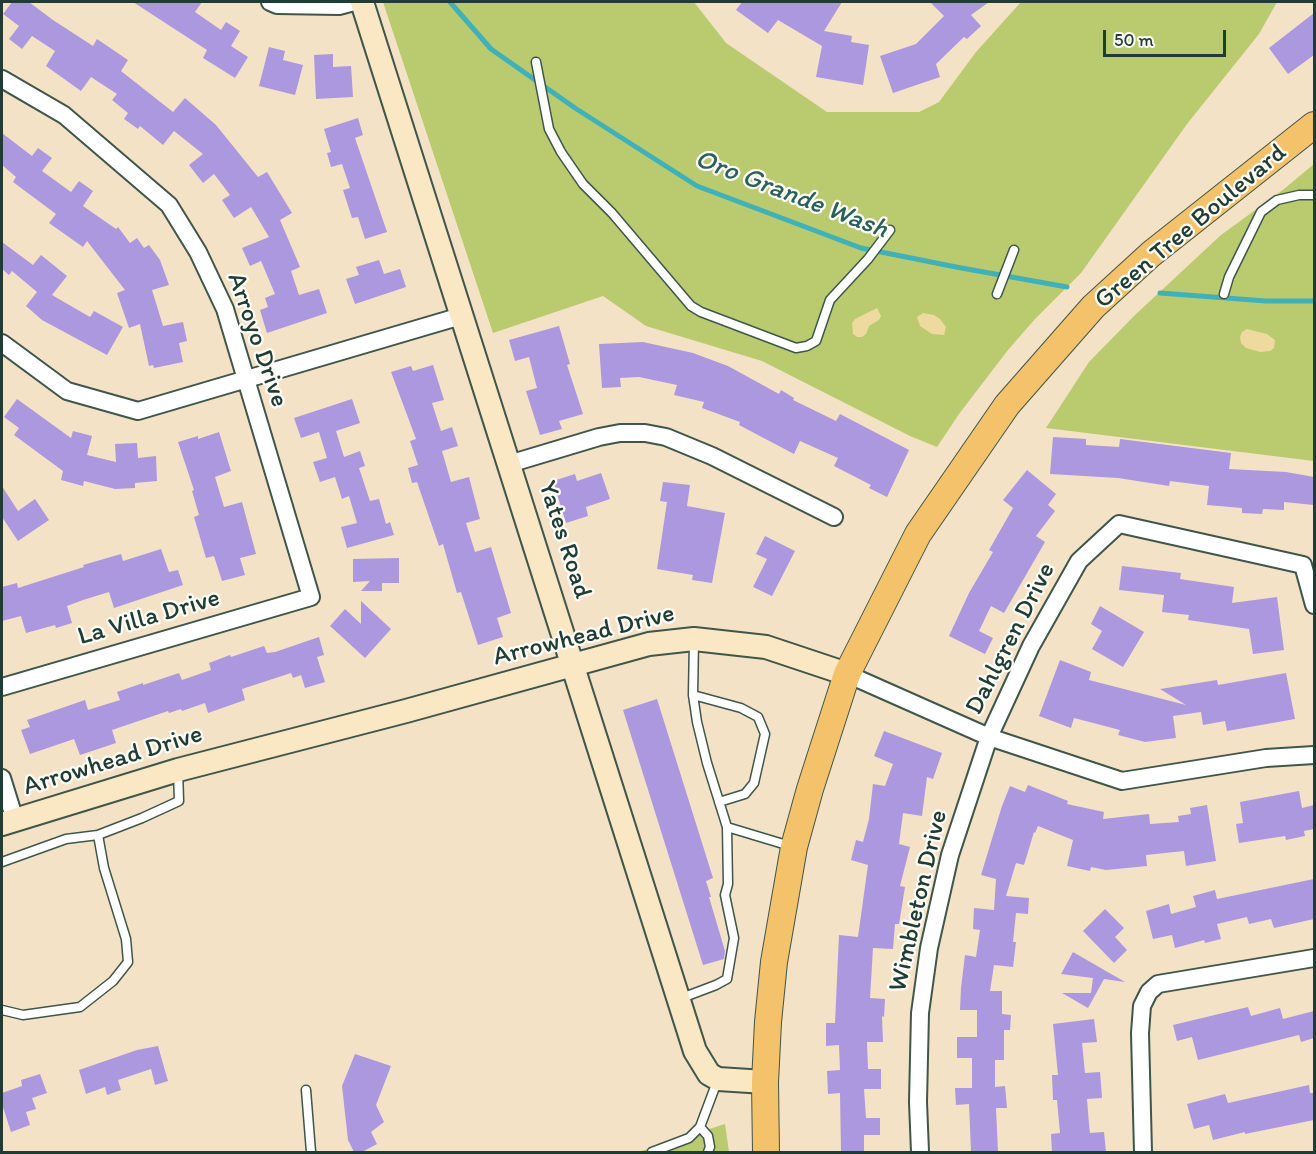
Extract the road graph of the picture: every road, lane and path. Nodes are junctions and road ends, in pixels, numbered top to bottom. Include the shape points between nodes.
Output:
1 (270, 2) edge
2 (354, 2) edge
3 (362, 2) edge
4 (536, 62) dead end
5 (2, 79) edge
6 (1314, 125) edge
7 (1314, 195) edge
8 (890, 230) dead end
9 (1014, 250) dead end
10 (997, 294) dead end
11 (1224, 294) dead end
12 (461, 316) junction
13 (2, 343) edge
14 (246, 380) junction
15 (509, 464) junction
16 (834, 517) dead end
17 (311, 597) joint
18 (1314, 605) edge
19 (694, 639) junction
20 (574, 665) junction
21 (847, 674) junction
22 (2, 687) edge
23 (693, 695) junction
24 (989, 737) junction
25 (1314, 755) edge
26 (178, 770) junction
27 (2, 778) edge
28 (719, 801) junction
29 (8, 822) edge
30 (728, 827) junction
31 (98, 835) junction
32 (794, 847) junction
33 (2, 861) edge
34 (1314, 958) edge
35 (678, 999) junction
36 (2, 1010) edge
37 (718, 1079) junction
38 (765, 1082) junction
39 (306, 1090) dead end
40 (700, 1127) junction
41 (311, 1152) edge
42 (652, 1152) edge
43 (708, 1152) edge
44 (766, 1152) edge
45 (920, 1152) edge
46 (1143, 1152) edge

1 - 2 street via 339,6
3 - 12 street, Yates Road
4 - 8 lane via 549,129 561,152 583,184 691,306 701,312 796,348 807,346 816,341 830,300
5 - 14 street, Arroyo Drive via 64,115 169,206 198,252 225,309
6 - 21 main road, Green Tree Boulevard via 1151,254 1093,307 1007,405 918,534
7 - 11 lane via 1277,200 1261,212
9 - 10 lane
12 - 14 street
12 - 15 street, Yates Road
13 - 14 street via 67,392 138,411
14 - 17 street, Arroyo Drive
15 - 16 street via 599,437 645,433 666,437 712,456
15 - 20 street, Yates Road
17 - 22 street, La Villa Drive
18 - 24 street, Dahlgren Drive via 1303,566 1119,524 1079,561 1030,646
19 - 20 street, Arrowhead Drive via 649,644
19 - 21 street, Arrowhead Drive via 766,647
19 - 23 lane
20 - 26 street, Arrowhead Drive
20 - 35 street, Yates Road
21 - 24 street, Arrowhead Drive
21 - 32 main road, Green Tree Boulevard
23 - 28 lane
23 - 28 lane via 741,708 758,717 765,734 754,783 745,794
24 - 25 street, Arrowhead Drive via 1122,781 1266,758
24 - 45 street, Wimbleton Drive via 950,855 929,948 920,1013
26 - 29 street, Arrowhead Drive
26 - 31 lane via 179,801
27 - 29 street
28 - 30 lane
30 - 32 lane
30 - 35 lane via 728,884 724,895 734,939 726,979
31 - 33 lane via 66,839
31 - 36 lane via 126,939 128,962 113,981 80,1007 22,1015
32 - 38 main road, Green Tree Boulevard via 774,962
34 - 46 street via 1158,984 1149,992 1142,1006 1140,1033
35 - 37 street, Yates Road via 702,1065
37 - 38 street
37 - 40 lane
38 - 44 main road, Green Tree Boulevard
39 - 41 lane
40 - 42 lane via 689,1138
40 - 43 lane via 708,1136

